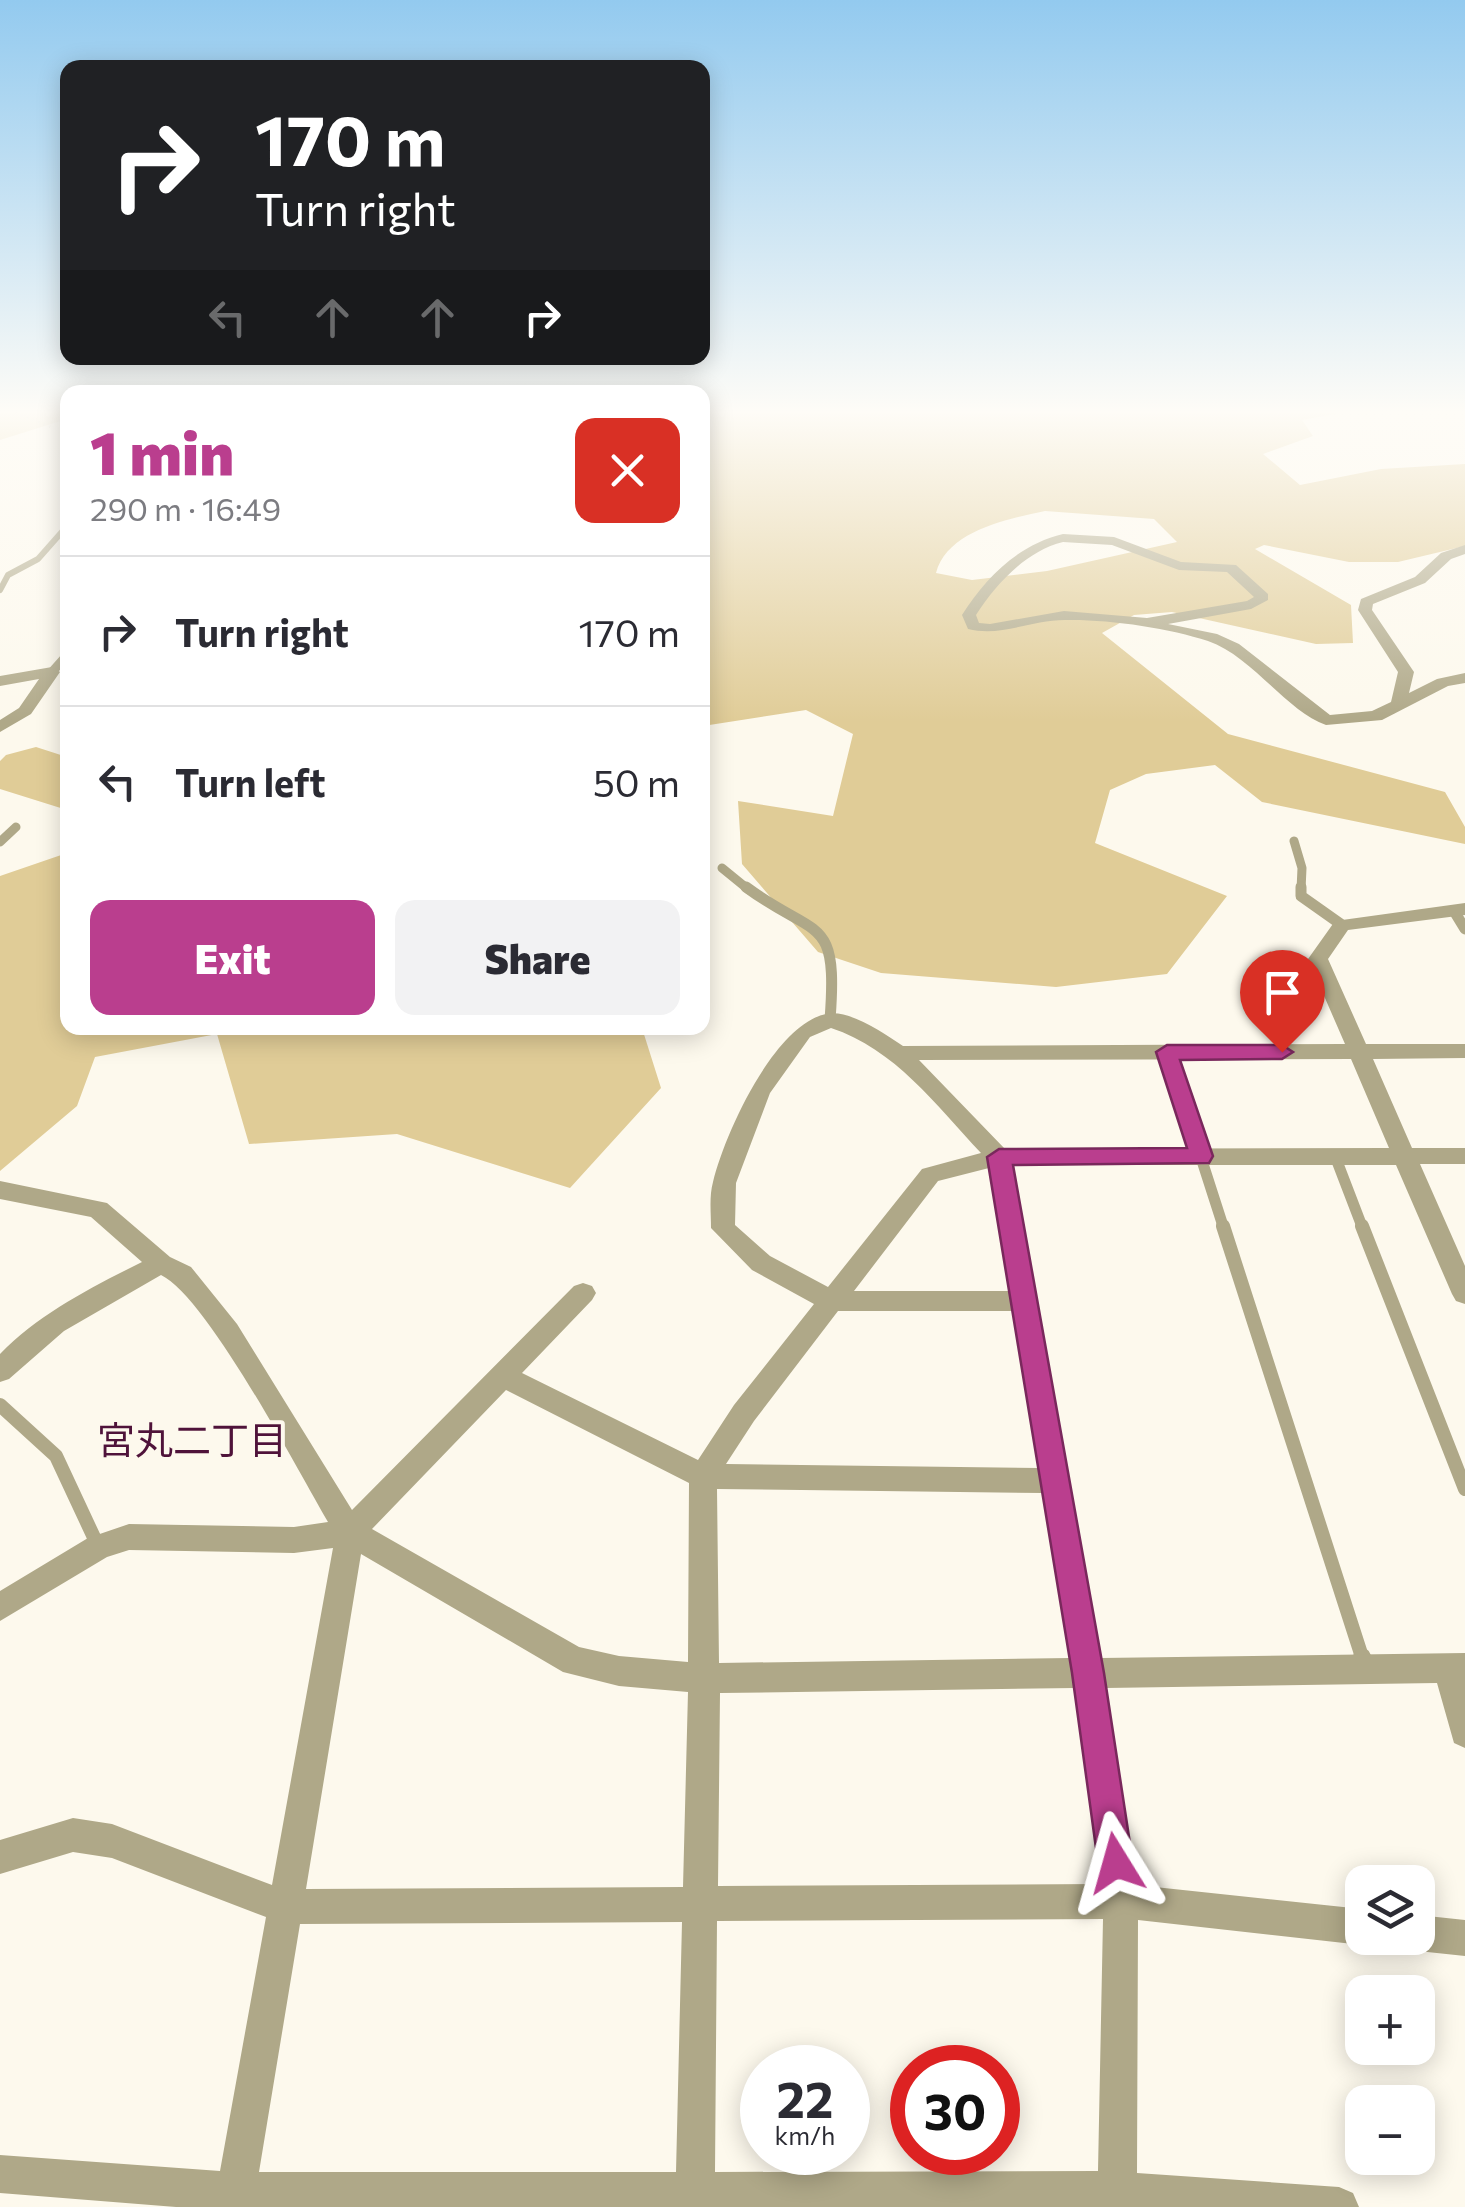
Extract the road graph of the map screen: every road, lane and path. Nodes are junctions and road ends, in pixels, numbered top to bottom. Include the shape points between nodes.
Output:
1 (60, 534) edge
2 (1465, 548) edge
3 (0, 590) edge
4 (1146, 624) junction
5 (60, 663) edge
6 (52, 672) junction
7 (1465, 678) edge
8 (0, 682) edge
9 (1398, 706) junction
10 (0, 727) edge
11 (16, 827) dead end
12 (1294, 841) dead end
13 (0, 842) edge
14 (722, 868) dead end
15 (1459, 910) edge
16 (1342, 925) junction
17 (1465, 930) edge
18 (830, 1020) junction
19 (1465, 1051) edge
20 (899, 1052) junction
21 (1167, 1052) junction
22 (1359, 1052) junction
23 (1201, 1156) junction
24 (1335, 1156) junction
25 (1404, 1156) junction
26 (1465, 1156) edge
27 (999, 1157) junction
28 (0, 1190) edge
29 (162, 1264) junction
30 (583, 1293) dead end
31 (1465, 1294) edge
32 (832, 1300) junction
33 (1023, 1301) junction
34 (0, 1371) edge
35 (503, 1376) junction
36 (0, 1404) edge
37 (703, 1476) junction
38 (1055, 1481) junction
39 (1465, 1489) edge
40 (350, 1532) junction
41 (98, 1547) junction
42 (0, 1607) edge
43 (1457, 1668) edge
44 (1366, 1669) junction
45 (1088, 1673) junction
46 (704, 1678) junction
47 (1465, 1732) edge
48 (0, 1858) edge
49 (1121, 1901) junction
50 (700, 1904) junction
51 (285, 1907) junction
52 (1345, 1925) edge
53 (1435, 1935) edge
54 (1465, 1938) edge
55 (0, 2174) edge
56 (1117, 2199) edge
57 (234, 2200) edge
58 (695, 2200) edge
59 (1339, 2207) edge

1 - 3 lane via 38,558 8,575
2 - 9 street via 1420,580 1366,602 1406,672
4 - 4 street via 1252,605 1263,597 1230,568 1179,566 1114,541 1063,538 1046,540 969,614 973,626 990,629 1064,616
4 - 9 street via 1234,647 1326,720 1376,716
5 - 6 lane
6 - 8 street
6 - 10 street via 25,711
7 - 9 street
11 - 13 lane
12 - 16 lane via 1301,896
14 - 18 lane via 825,940 834,968
15 - 16 street
15 - 17 lane
16 - 22 street via 1318,959
18 - 20 street
18 - 32 street via 802,1032 760,1091 724,1182 723,1228 762,1263
19 - 22 street
20 - 21 street
20 - 27 street
21 - 22 street
21 - 23 lane
22 - 25 street
23 - 24 street
23 - 27 street
23 - 44 lane
24 - 25 street
24 - 39 lane
25 - 26 street
25 - 31 street
27 - 32 street via 930,1175
27 - 33 street
28 - 29 street via 98,1210
29 - 34 street via 88,1301
29 - 40 street via 182,1274 228,1331
30 - 35 street
32 - 33 street
32 - 37 street
33 - 38 street
35 - 37 street
35 - 40 street
36 - 41 lane via 56,1456
37 - 38 street
37 - 46 street
38 - 45 street
40 - 41 street via 294,1540 129,1537
40 - 46 street via 574,1660
40 - 51 street
41 - 42 street
43 - 44 street
43 - 47 street
44 - 45 street
45 - 46 street
45 - 49 street
46 - 50 street
48 - 51 street via 73,1836 112,1841
49 - 50 street
49 - 52 street
49 - 56 street
50 - 51 street
50 - 58 street
51 - 57 street
53 - 54 street
55 - 57 street
56 - 58 street
56 - 59 street
57 - 58 street

